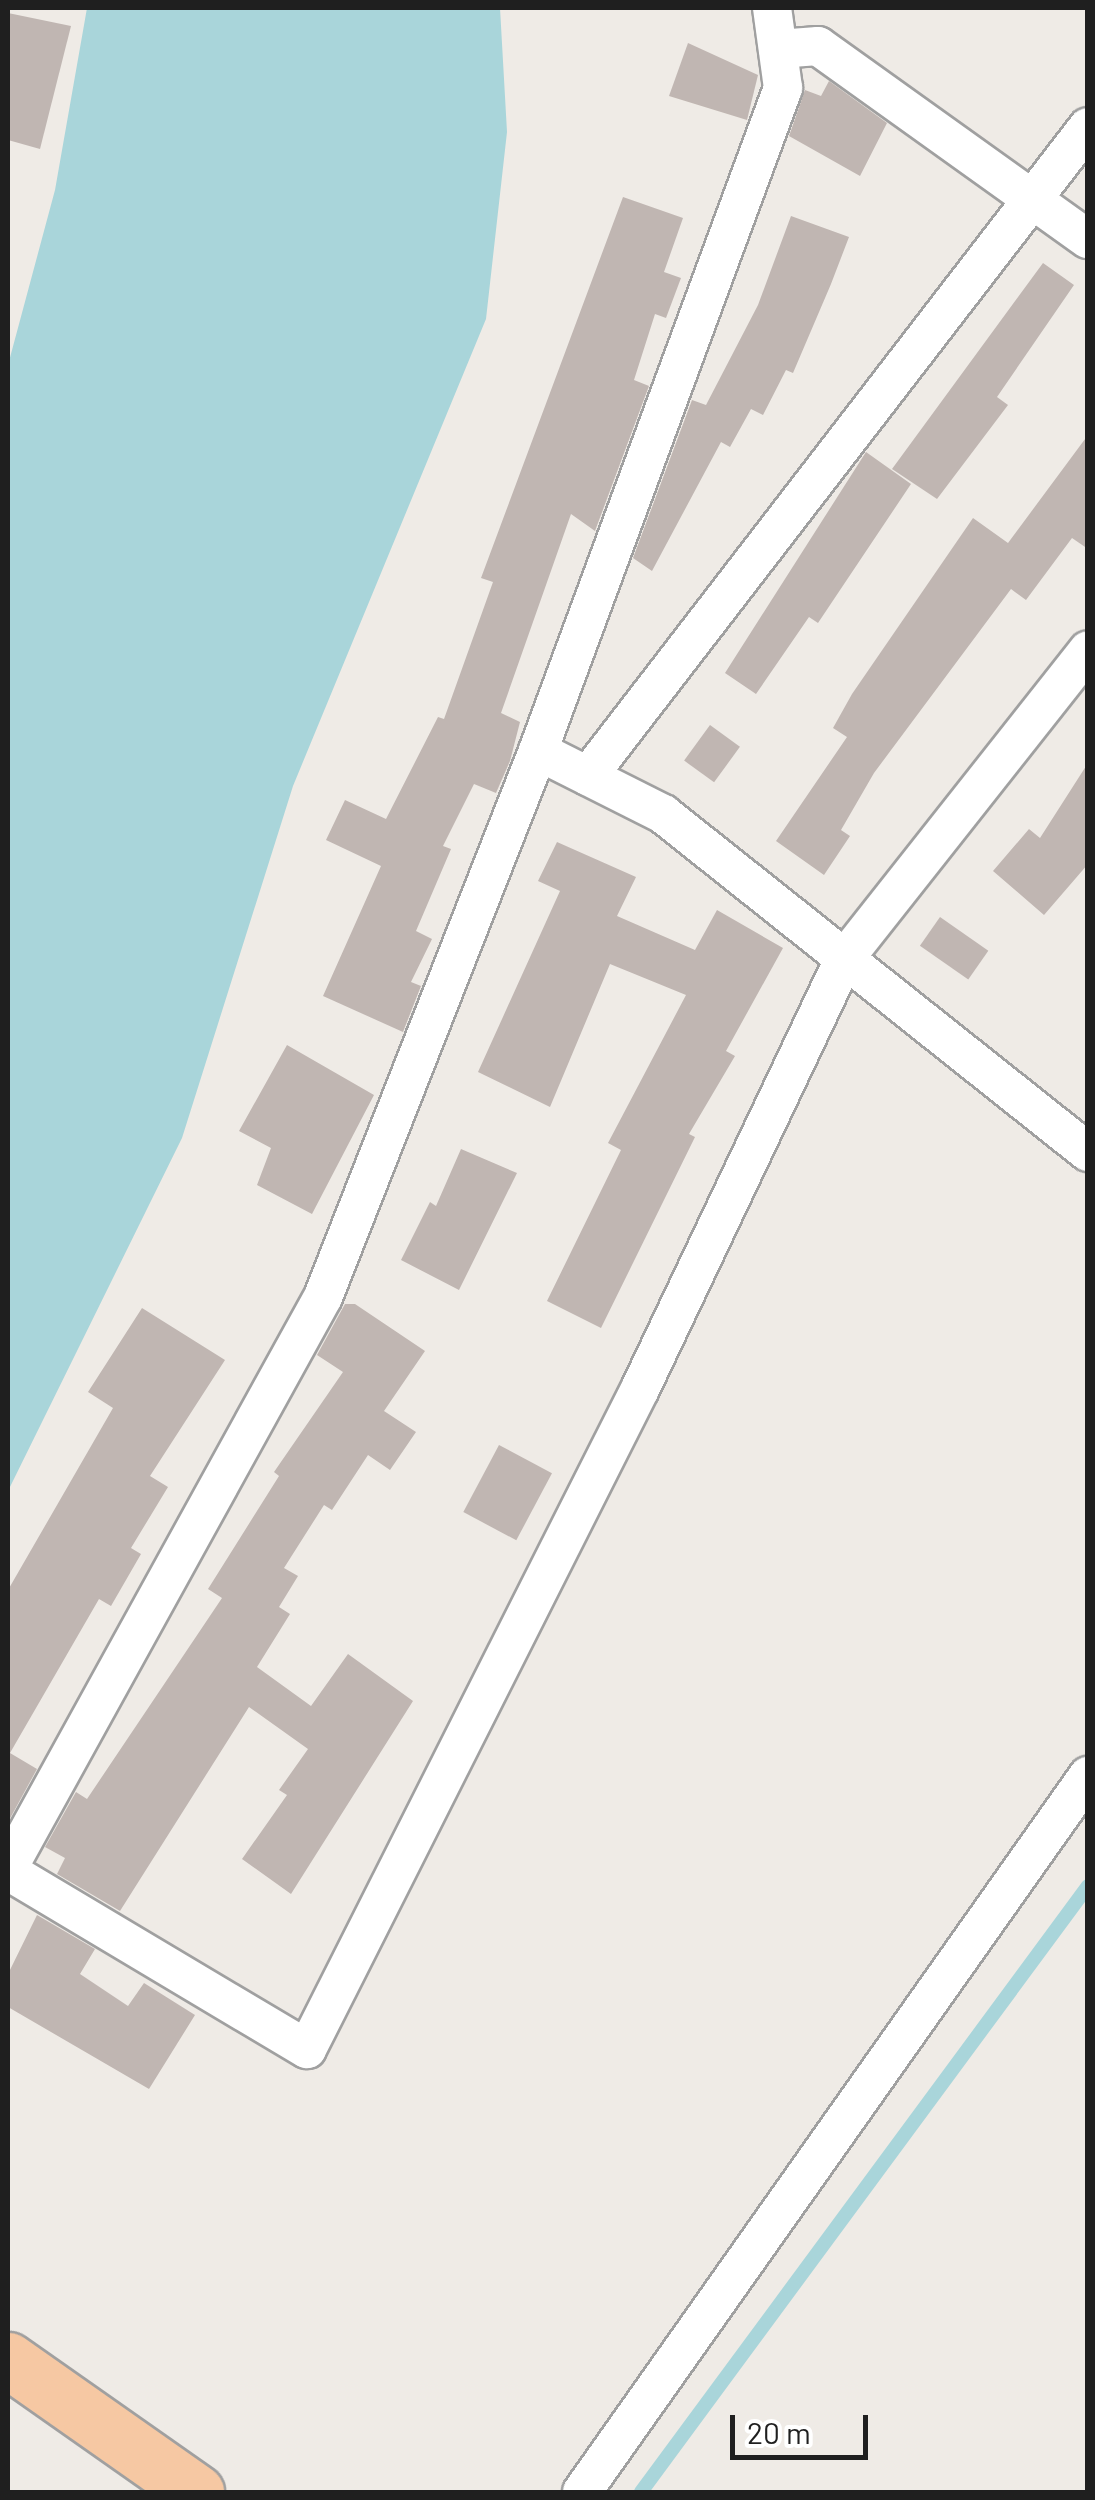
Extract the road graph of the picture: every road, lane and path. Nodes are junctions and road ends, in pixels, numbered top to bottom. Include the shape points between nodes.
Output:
1 (772, 8) edge
2 (778, 49) junction
3 (1088, 127) edge
4 (1031, 198) junction
5 (1088, 239) edge
6 (1088, 650) edge
7 (538, 751) junction
8 (588, 776) junction
9 (844, 958) junction
10 (1088, 1152) edge
11 (1088, 1776) edge
12 (8, 1869) edge
13 (8, 2360) edge
14 (196, 2492) edge
15 (582, 2492) edge

1 - 2 street
2 - 4 street via 818,46
2 - 7 street via 784,88
3 - 4 street
4 - 5 street
4 - 8 street
6 - 9 street
7 - 8 street
7 - 12 street via 323,1297
8 - 9 street via 664,814
9 - 10 street
9 - 12 street via 640,1389 307,2049
11 - 15 street
13 - 14 main road

